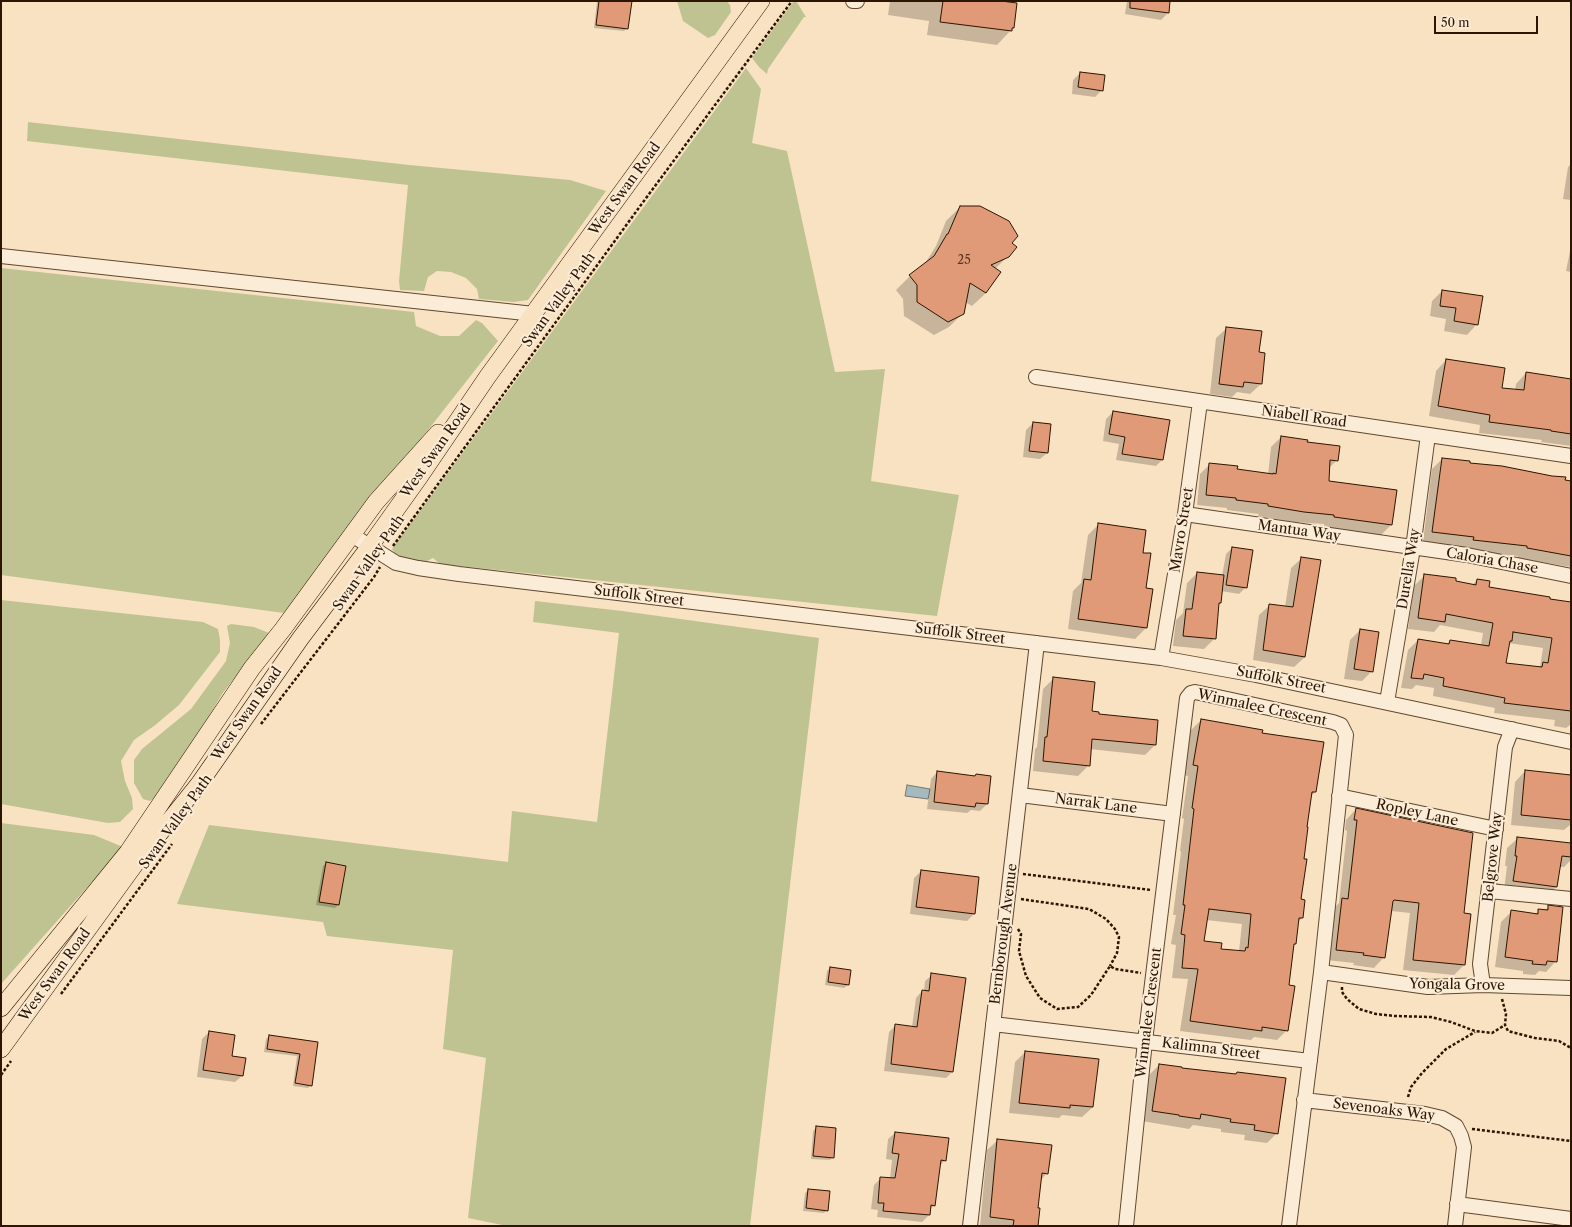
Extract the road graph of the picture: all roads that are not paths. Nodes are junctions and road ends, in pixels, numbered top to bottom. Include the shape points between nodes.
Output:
1 (761, 1) edge
2 (853, 1) edge
3 (857, 1) edge
4 (1, 256) edge
5 (534, 314) junction
6 (488, 376) junction
7 (1036, 377) dead end
8 (1200, 402) junction
9 (1428, 435) junction
10 (1571, 456) edge
11 (1185, 514) junction
12 (352, 535) junction
13 (370, 546) junction
14 (1413, 548) junction
15 (1571, 576) edge
16 (1037, 643) junction
17 (1161, 658) junction
18 (1387, 702) junction
19 (1512, 730) junction
20 (1571, 742) edge
21 (1020, 795) junction
22 (1339, 796) junction
23 (1172, 814) junction
24 (1496, 829) junction
25 (1489, 891) junction
26 (1571, 899) edge
27 (1320, 972) junction
28 (1483, 985) junction
29 (1571, 988) edge
30 (1, 1008) edge
31 (993, 1024) junction
32 (1145, 1041) junction
33 (8, 1053) edge
34 (1310, 1061) junction
35 (1304, 1100) junction
36 (1457, 1204) junction
37 (1571, 1219) edge
38 (970, 1226) edge
39 (1126, 1226) edge
40 (1289, 1226) edge
41 (1454, 1226) edge

1 - 5 main road, West Swan Road
2 - 3 street
4 - 5 street
5 - 6 main road, West Swan Road
6 - 12 main road, West Swan Road via 376,502
6 - 13 main road, West Swan Road
7 - 8 street, Niabell Road
8 - 9 street, Niabell Road
8 - 11 street, Mavro Street
9 - 10 street, Niabell Road
9 - 14 street, Durella Way
11 - 14 street, Mantua Way
11 - 17 street, Mavro Street
12 - 13 street, Suffolk Street
12 - 30 main road, West Swan Road via 252,668 128,852
13 - 16 street, Suffolk Street via 385,557 407,566 459,574
13 - 33 main road, West Swan Road via 300,639 199,784 138,860
14 - 15 street, Caloria Chase via 1491,559
14 - 18 street, Durella Way
16 - 17 street, Suffolk Street
16 - 21 street, Bernborough Avenue
17 - 18 street, Suffolk Street
18 - 19 street, Suffolk Street
19 - 20 street, Suffolk Street
19 - 24 street, Belgrove Way via 1505,747
21 - 23 street, Narrak Lane
21 - 31 street, Bernborough Avenue
22 - 23 street, Winmalee Crescent via 1346,735 1341,725 1195,692 1187,698
22 - 24 street, Ropley Lane
22 - 27 street, Winmalee Crescent
23 - 32 street, Winmalee Crescent
24 - 25 street, Belgrove Way
25 - 26 street
25 - 28 street, Belgrove Way via 1480,964
27 - 28 street, Yongala Grove via 1428,987
27 - 34 street, Winmalee Crescent
28 - 29 street, Yongala Grove
31 - 32 street, Kalimna Street
31 - 38 street, Bernborough Avenue
32 - 34 street, Kalimna Street
32 - 39 street, Winmalee Crescent
34 - 35 street, Winmalee Crescent
35 - 36 street, Sevenoaks Way via 1425,1114 1442,1118 1456,1126 1464,1147
35 - 40 street, Winmalee Crescent
36 - 37 street
36 - 41 street, Sevenoaks Way

